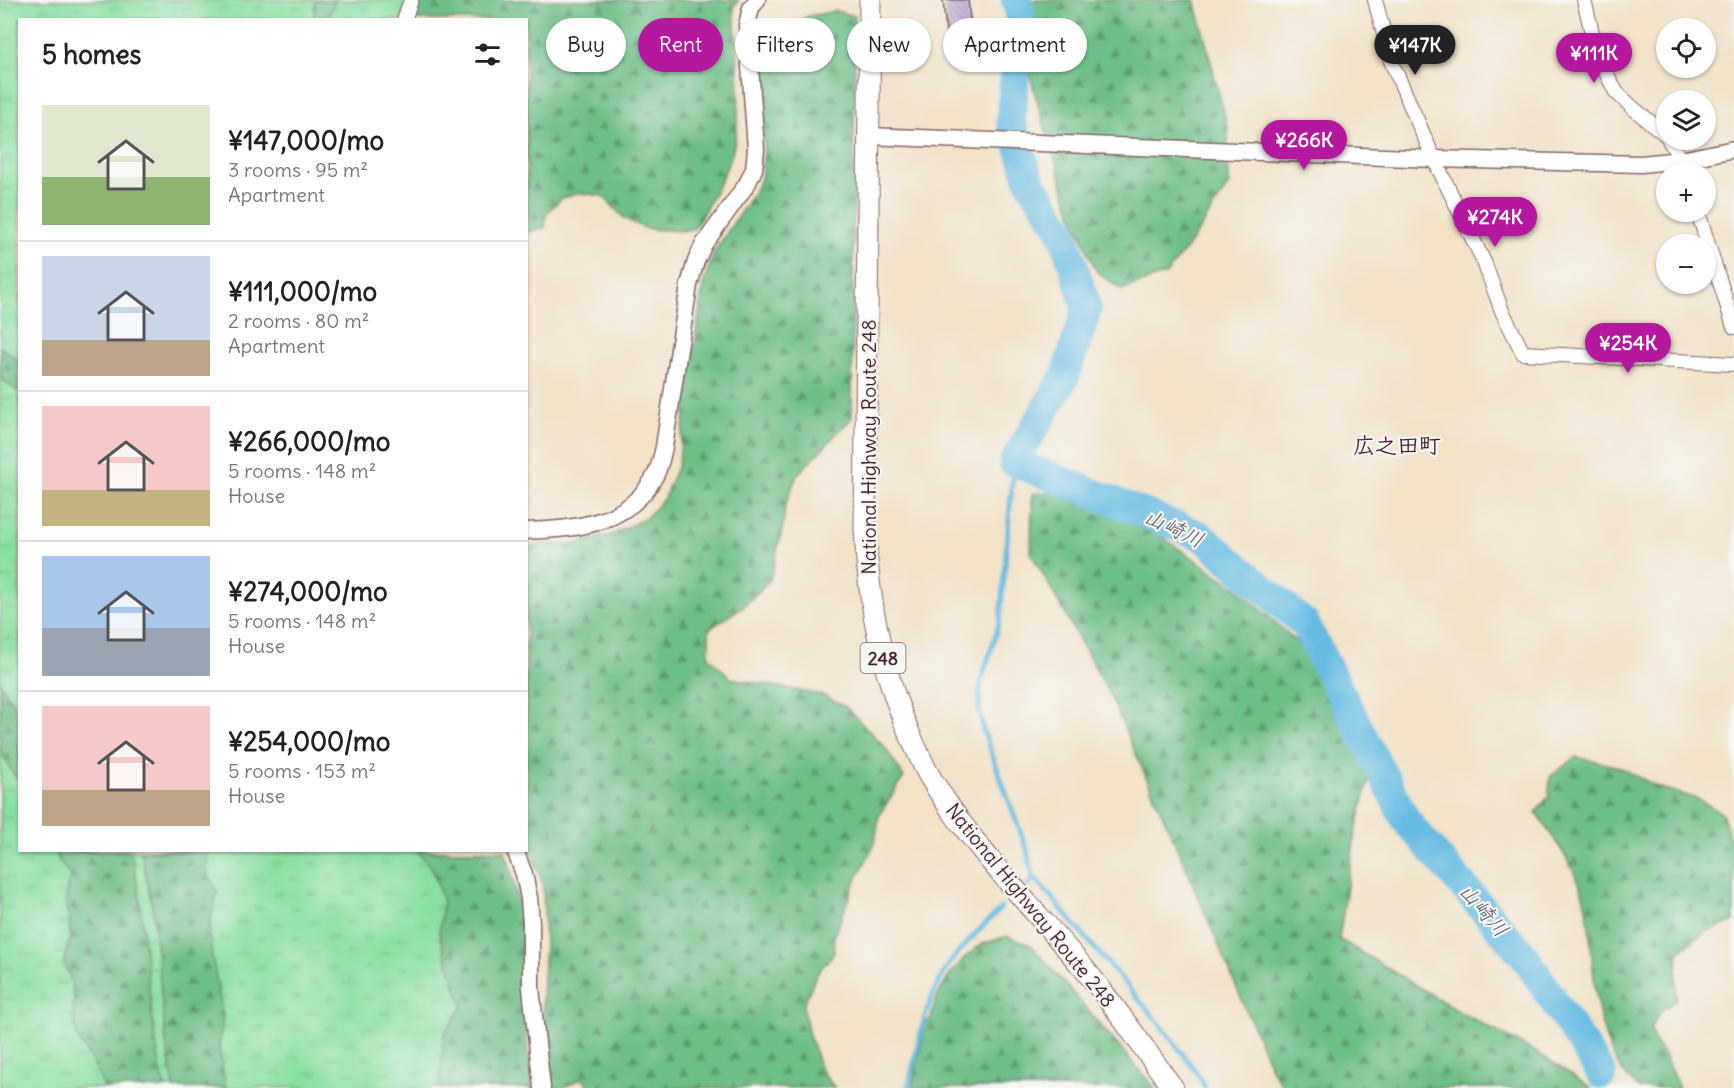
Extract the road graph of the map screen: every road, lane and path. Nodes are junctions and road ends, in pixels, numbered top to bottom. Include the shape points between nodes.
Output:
1 (411, 0) edge
2 (757, 0) edge
3 (870, 0) edge
4 (1375, 0) edge
5 (1584, 0) edge
6 (405, 18) edge
7 (1656, 125) edge
8 (868, 136) junction
9 (1734, 149) edge
10 (1434, 159) junction
11 (1695, 162) edge
12 (1656, 165) edge
13 (1701, 222) edge
14 (1734, 327) edge
15 (1734, 364) edge
16 (528, 531) edge
17 (516, 852) edge
18 (542, 1088) edge
19 (1173, 1088) edge

1 - 6 street
2 - 16 street via 747,26 754,169 696,261 657,473 643,494 618,514 573,528
3 - 8 highway, National Highway Route 248 / 248
4 - 10 street via 1391,61
5 - 7 street via 1598,57 1616,92
8 - 10 street
8 - 19 highway, National Highway Route 248 / 248 via 865,529 872,608 888,679 929,776 966,831 1095,982
9 - 11 street
10 - 12 street
10 - 15 street via 1523,353
13 - 14 street
17 - 18 street via 529,897 531,988

